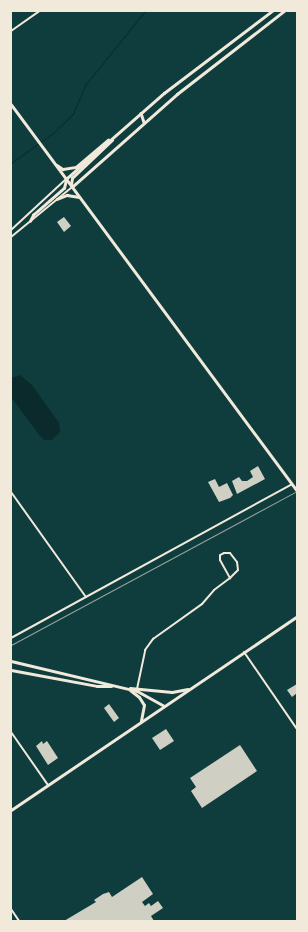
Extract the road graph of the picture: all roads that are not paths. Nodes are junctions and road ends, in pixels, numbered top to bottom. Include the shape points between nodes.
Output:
1 (40, 11) edge
2 (272, 11) edge
3 (284, 11) edge
4 (11, 32) edge
5 (11, 104) edge
6 (140, 113) junction
7 (144, 123) junction
8 (115, 136) junction
9 (55, 164) junction
10 (66, 179) junction
11 (72, 187) junction
12 (79, 197) junction
13 (56, 199) junction
14 (30, 221) junction
15 (11, 230) edge
16 (11, 237) edge
17 (292, 484) junction
18 (297, 491) edge
19 (11, 492) edge
20 (230, 578) junction
21 (86, 597) junction
22 (297, 616) edge
23 (11, 637) edge
24 (244, 652) junction
25 (11, 661) edge
26 (11, 670) edge
27 (115, 686) junction
28 (190, 689) junction
29 (137, 691) junction
30 (164, 706) junction
31 (140, 722) junction
32 (297, 729) edge
33 (11, 732) edge
34 (48, 785) junction
35 (11, 810) edge
36 (11, 909) edge
37 (19, 921) edge

1 - 4 street
2 - 6 main road via 191,71
3 - 7 main road via 177,94
5 - 9 main road
6 - 7 main road
6 - 8 main road
7 - 11 main road
8 - 9 main road via 76,167 63,169
8 - 10 main road
8 - 11 main road via 72,178
9 - 10 main road
10 - 11 main road
10 - 14 main road via 64,188 33,215
10 - 15 street
11 - 12 main road
11 - 13 street
12 - 13 main road via 67,195
12 - 17 main road
13 - 14 street
14 - 16 street
17 - 18 main road
17 - 21 street
19 - 21 street
20 - 20 street via 220,560 220,555 224,553 230,554 237,562 238,570
20 - 29 street via 214,590 202,604 153,639 145,650
21 - 23 street
22 - 24 main road
24 - 28 main road
24 - 32 street
25 - 27 main road
26 - 27 main road via 97,686
27 - 29 main road
28 - 29 main road via 172,692
28 - 30 main road
29 - 30 main road
29 - 31 main road via 145,708
30 - 31 main road
31 - 34 main road
33 - 34 street
34 - 35 main road
36 - 37 street

